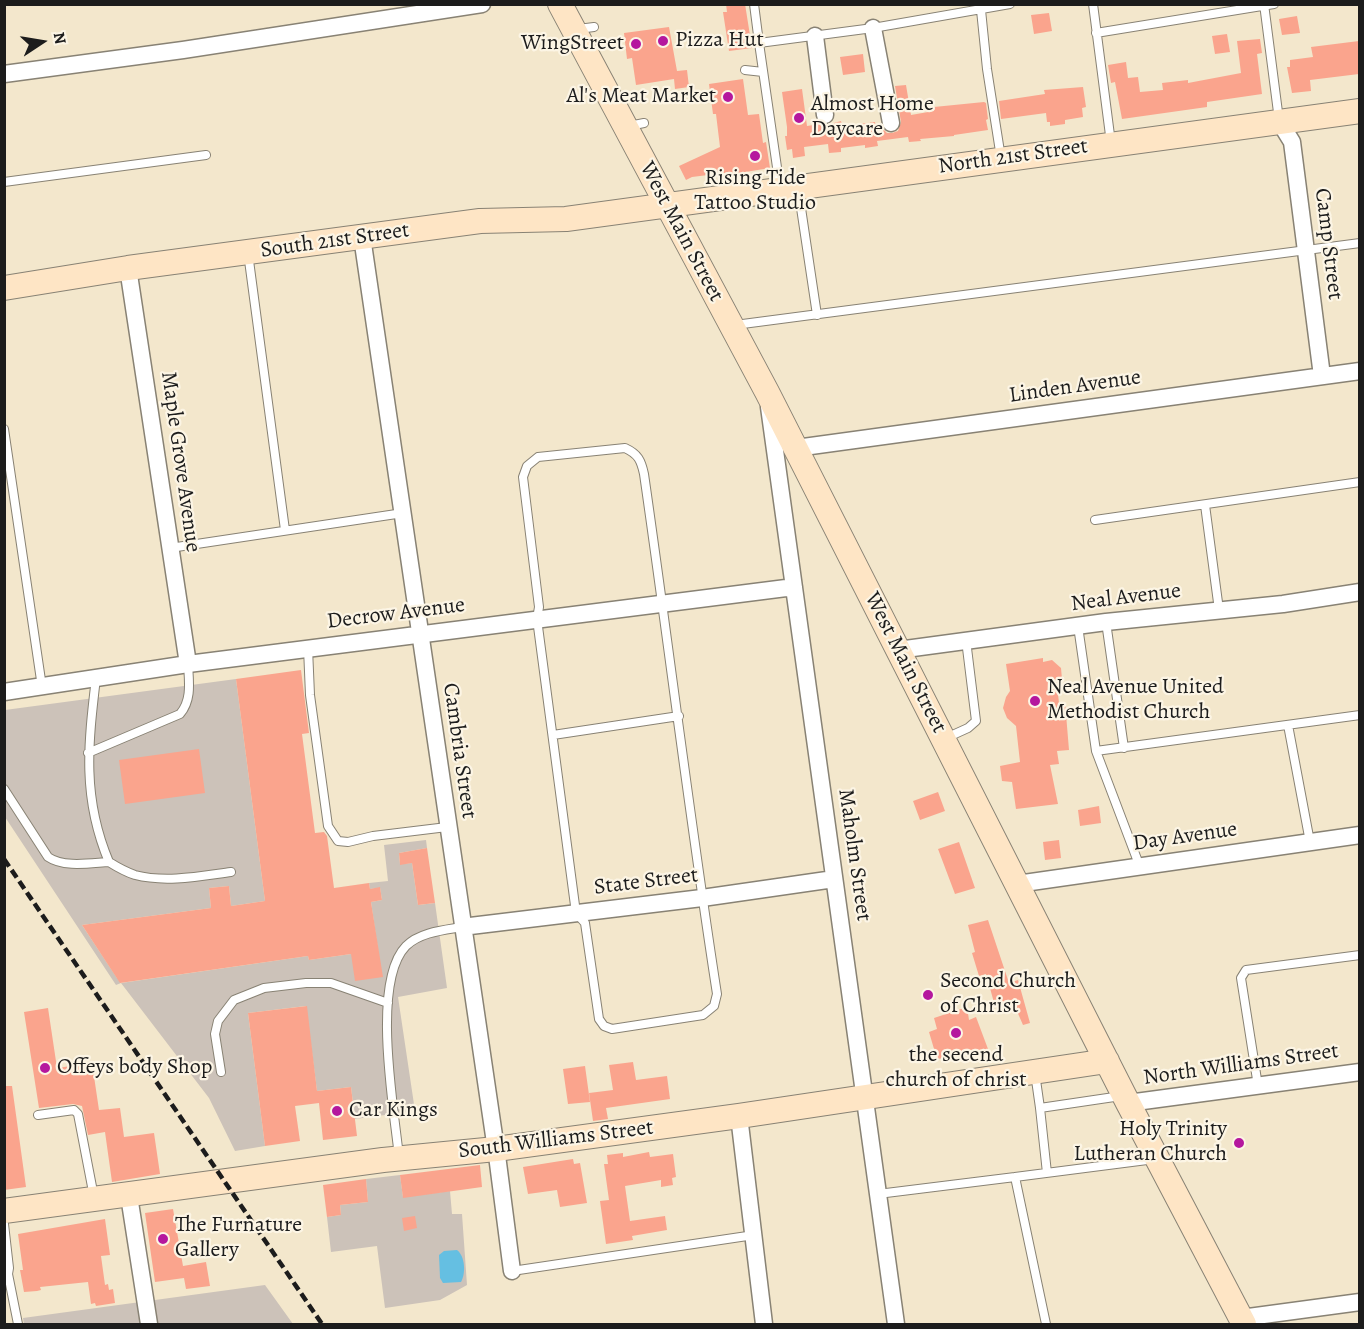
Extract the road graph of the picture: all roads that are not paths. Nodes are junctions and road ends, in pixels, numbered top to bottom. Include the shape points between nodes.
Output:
1 (482, 4) edge
2 (560, 4) edge
3 (754, 4) edge
4 (1010, 4) edge
5 (1092, 4) edge
6 (1274, 4) edge
7 (1264, 5) edge
8 (427, 8) edge
9 (981, 10) junction
10 (873, 28) junction
11 (1096, 33) junction
12 (815, 36) junction
13 (759, 43) junction
14 (745, 70) dead end
15 (763, 72) junction
16 (4, 74) edge
17 (1359, 111) edge
18 (825, 115) dead end
19 (1279, 121) junction
20 (891, 123) dead end
21 (1111, 144) junction
22 (206, 155) dead end
23 (1001, 159) junction
24 (4, 182) edge
25 (789, 187) junction
26 (667, 204) junction
27 (362, 237) junction
28 (1359, 243) edge
29 (1307, 249) junction
30 (248, 253) junction
31 (128, 267) junction
32 (4, 288) edge
33 (817, 315) junction
34 (732, 326) junction
35 (1359, 371) edge
36 (1322, 376) junction
37 (767, 392) junction
38 (4, 429) edge
39 (796, 448) junction
40 (1359, 482) edge
41 (1205, 505) junction
42 (403, 513) junction
43 (1095, 520) dead end
44 (285, 530) junction
45 (170, 548) junction
46 (794, 587) junction
47 (1359, 592) edge
48 (663, 603) junction
49 (1219, 610) junction
50 (537, 619) junction
51 (1106, 622) junction
52 (1078, 626) junction
53 (419, 634) junction
54 (966, 640) junction
55 (308, 648) junction
56 (898, 650) junction
57 (188, 664) junction
58 (96, 678) junction
59 (42, 687) junction
60 (4, 692) edge
61 (1359, 715) edge
62 (679, 716) junction
63 (1288, 725) junction
64 (552, 735) junction
65 (943, 739) junction
66 (1124, 748) junction
67 (1096, 752) junction
68 (88, 753) junction
69 (4, 789) edge
70 (447, 827) junction
71 (1359, 836) edge
72 (1310, 843) junction
73 (109, 862) junction
74 (1140, 867) junction
75 (231, 872) dead end
76 (834, 879) junction
77 (1017, 884) junction
78 (702, 898) junction
79 (576, 913) junction
80 (462, 927) junction
81 (1359, 955) edge
82 (388, 1003) junction
83 (1107, 1061) junction
84 (221, 1072) dead end
85 (1035, 1072) junction
86 (1359, 1072) edge
87 (1258, 1086) junction
88 (865, 1097) junction
89 (1126, 1100) junction
90 (1040, 1108) junction
91 (38, 1115) dead end
92 (739, 1116) junction
93 (496, 1149) junction
94 (399, 1159) junction
95 (1157, 1159) junction
96 (1047, 1173) junction
97 (1016, 1177) junction
98 (878, 1194) junction
99 (129, 1196) junction
100 (94, 1200) junction
101 (4, 1211) edge
102 (4, 1224) edge
103 (754, 1235) junction
104 (6, 1248) edge
105 (512, 1271) joint
106 (6, 1275) edge
107 (1359, 1302) edge
108 (1243, 1321) edge
109 (18, 1324) edge
110 (148, 1324) edge
111 (764, 1324) edge
112 (896, 1324) edge
113 (1046, 1324) edge

1 - 8 street
2 - 26 main road, West Main Street via 584,28 635,125
3 - 13 lane
4 - 9 lane
5 - 11 lane
6 - 7 lane
7 - 11 lane
7 - 19 lane
8 - 16 street via 183,50
9 - 10 lane
9 - 23 lane
10 - 12 lane
10 - 20 street
11 - 21 lane
12 - 13 lane
12 - 18 street
13 - 15 lane
14 - 15 lane
15 - 25 lane
17 - 19 main road, North 21st Street
19 - 21 main road, North 21st Street
19 - 29 street, Camp Street via 1292,142
21 - 23 main road, North 21st Street
22 - 24 lane
23 - 25 main road, North 21st Street
25 - 26 main road, North 21st Street
25 - 33 lane
26 - 27 main road, South 21st Street via 566,219 480,222
26 - 34 main road, West Main Street
27 - 30 main road, South 21st Street
27 - 42 street, Cambria Street
28 - 29 lane
29 - 33 lane
29 - 36 street, Camp Street
30 - 31 main road, South 21st Street
30 - 44 lane
31 - 32 main road, South 21st Street
31 - 45 street, Maple Grove Avenue
33 - 34 lane
34 - 37 main road, West Main Street
35 - 36 street, Linden Avenue
36 - 39 street, Linden Avenue
37 - 39 main road, West Main Street
37 - 46 street, Maholm Street
38 - 59 lane
39 - 56 main road, West Main Street
40 - 41 lane
41 - 43 lane
41 - 49 lane
42 - 44 lane
42 - 53 street, Cambria Street
44 - 45 lane
45 - 57 street, Maple Grove Avenue
46 - 48 street, Decrow Avenue
46 - 76 street, Maholm Street
47 - 49 street, Neal Avenue
48 - 50 street, Decrow Avenue
48 - 50 lane via 644,474 635,453 625,448 538,457 527,466 523,477 539,607
48 - 62 lane
49 - 51 street, Neal Avenue
50 - 53 street, Decrow Avenue
50 - 64 lane
51 - 52 street, Neal Avenue
51 - 66 lane
52 - 54 street, Neal Avenue
52 - 67 lane
53 - 55 street, Decrow Avenue
53 - 70 street, Cambria Street
54 - 56 street, Neal Avenue
54 - 65 lane via 976,721
55 - 57 street, Decrow Avenue
55 - 70 lane via 310,695 328,826 338,841
56 - 65 main road, West Main Street
57 - 58 street, Decrow Avenue
57 - 68 lane via 189,692 180,714
58 - 59 street, Decrow Avenue
58 - 68 lane
59 - 60 street, Decrow Avenue
61 - 63 lane
62 - 64 lane
62 - 78 lane
63 - 66 lane
63 - 72 lane
64 - 79 lane
65 - 77 main road, West Main Street
66 - 67 lane
67 - 74 lane
68 - 73 lane via 98,832
69 - 73 lane via 48,857 63,863
70 - 80 street, Cambria Street
71 - 72 street, Day Avenue
72 - 74 street, Day Avenue
73 - 75 lane via 134,875 154,878
74 - 77 street, Day Avenue
76 - 78 street, State Street
76 - 88 street, Maholm Street
77 - 83 main road, West Main Street
78 - 79 street, State Street
78 - 79 lane via 717,994 714,1006 703,1014 612,1029 599,1019 585,923
79 - 80 street, State Street
80 - 82 lane via 421,937 406,946 397,957
80 - 93 street, Cambria Street
81 - 87 lane via 1246,970 1241,978
82 - 84 lane via 331,983 264,988 234,1000 218,1021 215,1034
82 - 94 lane via 390,1078
83 - 85 main road, South Williams Street
83 - 89 main road, West Main Street
85 - 88 main road, South Williams Street
85 - 90 lane
86 - 87 street, North Williams Street
87 - 89 street, North Williams Street
88 - 92 main road, South Williams Street
88 - 98 street, Maholm Street
89 - 90 lane
89 - 95 main road, West Main Street
90 - 96 lane
91 - 100 lane via 74,1110 78,1114
92 - 93 main road, South Williams Street
92 - 103 street
93 - 94 main road, South Williams Street
93 - 105 street, Cambria Street
94 - 99 main road, South Williams Street
95 - 96 lane
95 - 108 main road, West Main Street
96 - 97 lane
97 - 98 lane
97 - 113 lane
98 - 112 street, Maholm Street
99 - 100 main road, South Williams Street
99 - 110 street
100 - 101 main road, South Williams Street
102 - 104 lane
103 - 105 lane
103 - 111 street
104 - 106 lane
106 - 109 lane
107 - 108 street

